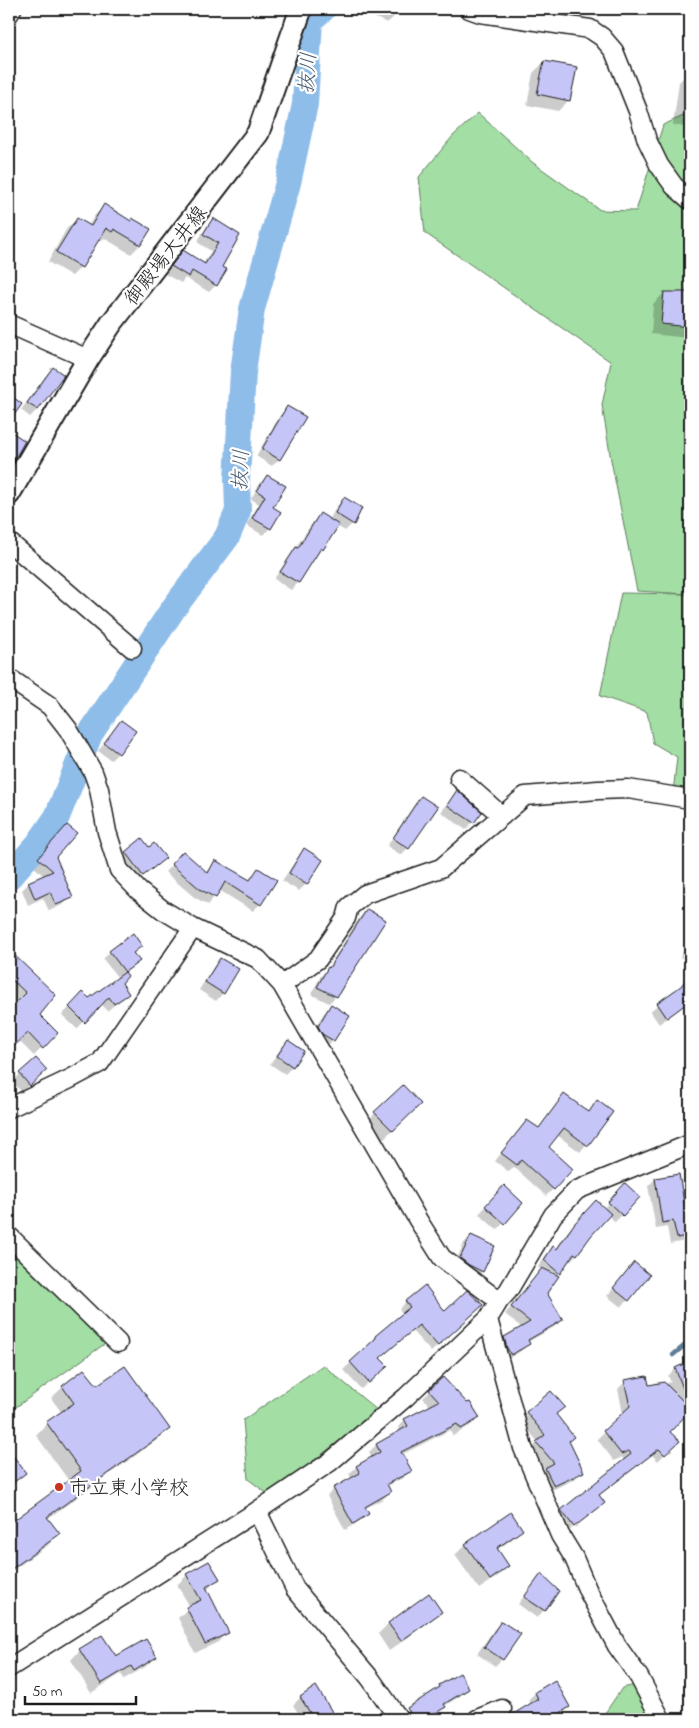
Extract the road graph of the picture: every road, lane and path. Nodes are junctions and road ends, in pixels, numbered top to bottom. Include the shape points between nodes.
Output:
1 (12, 9) edge
2 (301, 9) edge
3 (469, 9) edge
4 (9, 14) edge
5 (690, 200) edge
6 (9, 324) edge
7 (88, 359) junction
8 (9, 494) edge
9 (9, 542) edge
10 (132, 648) dead end
11 (9, 678) edge
12 (459, 778) dead end
13 (690, 799) edge
14 (502, 816) junction
15 (193, 928) junction
16 (282, 985) junction
17 (9, 1108) edge
18 (690, 1144) edge
19 (9, 1236) edge
20 (499, 1301) junction
21 (488, 1319) junction
22 (118, 1343) dead end
23 (257, 1511) junction
24 (9, 1668) edge
25 (502, 1709) dead end
26 (399, 1719) edge
27 (477, 1719) edge
28 (661, 1719) edge

1 - 4 street
2 - 7 main road, 御殿場大井線 via 258,133 111,324
3 - 5 street via 590,28 602,37 614,52 659,165 674,186
6 - 7 street
7 - 8 main road, 御殿場大井線
9 - 10 street
11 - 15 street via 50,706 68,729 93,772 118,870 163,910
12 - 14 street
13 - 14 street via 628,789 534,795 525,796
14 - 16 street via 442,868 365,894 349,907 346,918 318,959
15 - 16 street via 258,959
15 - 17 street via 100,1063
16 - 20 street via 442,1258
18 - 20 street via 577,1190 553,1215
19 - 22 street
20 - 21 street
21 - 23 street via 406,1397 330,1462
21 - 28 street via 522,1448 588,1591
23 - 24 street
23 - 26 street via 295,1590 370,1678
25 - 27 street

